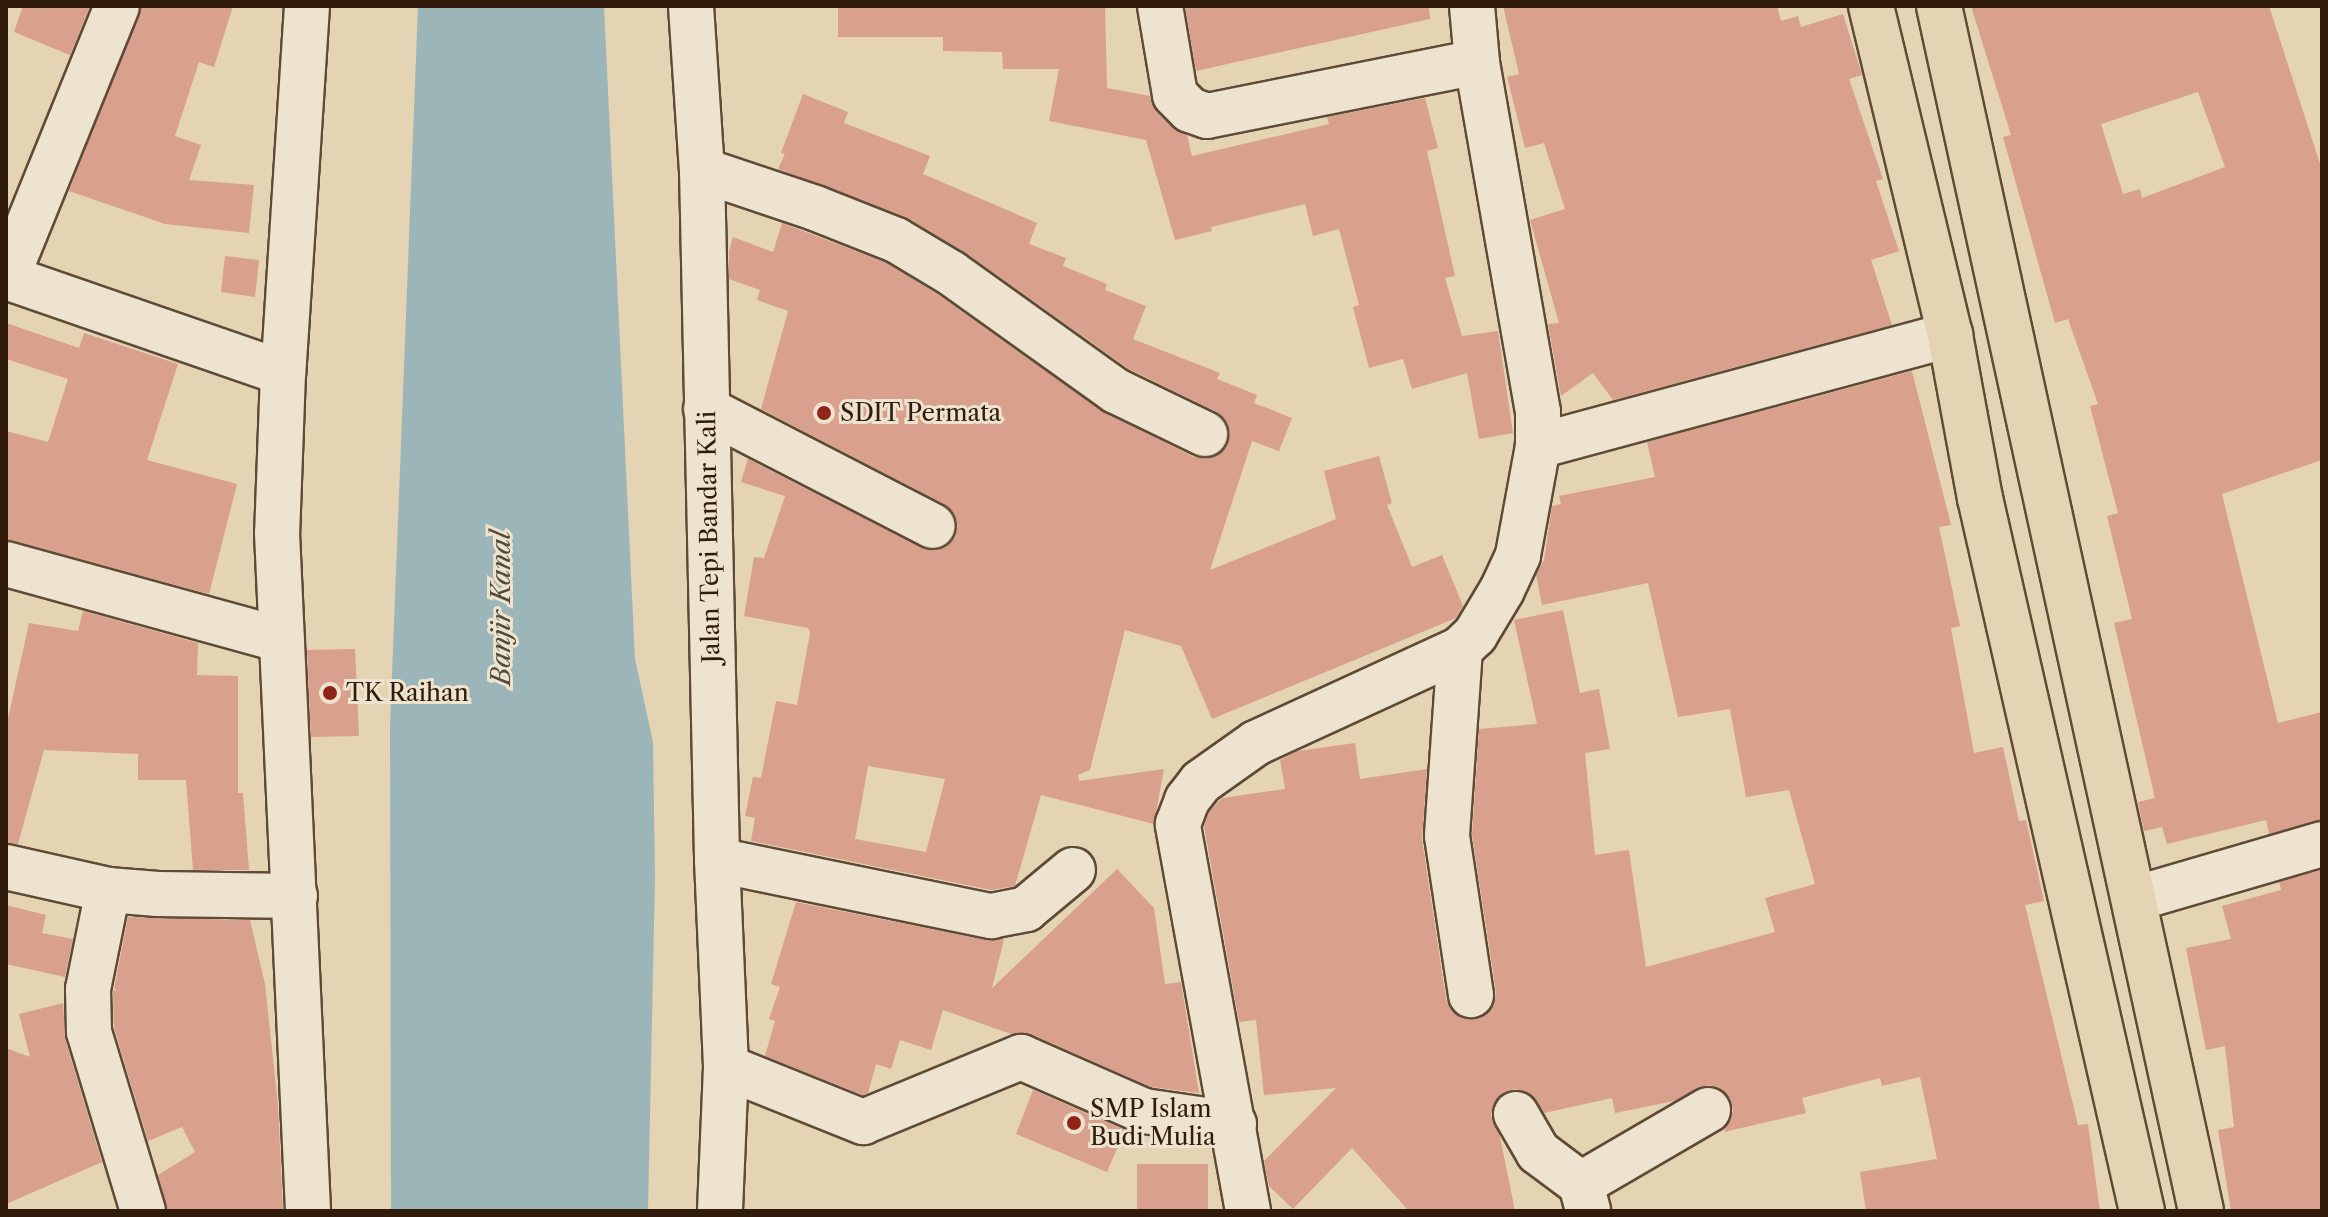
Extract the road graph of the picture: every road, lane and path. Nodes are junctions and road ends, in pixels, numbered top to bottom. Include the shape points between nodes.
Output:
1 (117, 6) edge
2 (307, 6) edge
3 (1160, 6) edge
4 (1472, 6) edge
5 (1871, 6) edge
6 (1939, 6) edge
7 (698, 14) edge
8 (1477, 62) junction
9 (702, 170) junction
10 (7, 277) edge
11 (1950, 335) junction
12 (283, 373) junction
13 (706, 409) junction
14 (1205, 434) dead end
15 (1538, 446) junction
16 (2044, 486) junction
17 (1980, 498) junction
18 (933, 526) dead end
19 (6, 564) edge
20 (282, 640) junction
21 (1460, 649) junction
22 (2322, 844) edge
23 (717, 860) junction
24 (6, 867) edge
25 (1073, 870) dead end
26 (108, 890) junction
27 (295, 896) junction
28 (2134, 899) junction
29 (1471, 995) dead end
30 (726, 1067) junction
31 (1708, 1110) dead end
32 (1516, 1114) dead end
33 (1234, 1124) junction
34 (1584, 1197) edge
35 (143, 1211) edge
36 (308, 1211) edge
37 (720, 1211) edge
38 (1248, 1211) edge
39 (2142, 1211) edge
40 (2201, 1211) edge

1 - 10 street
2 - 12 street
3 - 8 street via 1175,95 1190,110 1207,116
4 - 8 street
5 - 11 main road
6 - 16 main road
7 - 9 street, Jalan Tepi Bandar Kali
8 - 15 street via 1538,412
9 - 13 street, Jalan Tepi Bandar Kali
9 - 14 street via 896,240 1116,391
10 - 12 street
11 - 15 street
11 - 17 main road
12 - 20 street via 277,533
13 - 18 street
13 - 23 street, Jalan Tepi Bandar Kali
15 - 21 street via 1518,555 1487,617
16 - 17 main road
16 - 28 main road
17 - 39 main road
19 - 20 street
20 - 27 street
21 - 29 street via 1447,836
21 - 33 street via 1256,743 1212,773 1187,800 1178,824
22 - 28 street
23 - 25 street via 991,916 1026,909
23 - 30 street, Jalan Tepi Bandar Kali
24 - 26 street
26 - 27 street
26 - 35 street via 88,989 89,1032
27 - 36 street
28 - 40 main road
30 - 33 street via 863,1122 1021,1057 1144,1111
30 - 37 street, Jalan Tepi Bandar Kali
31 - 34 street
32 - 34 street via 1538,1152
33 - 38 street

